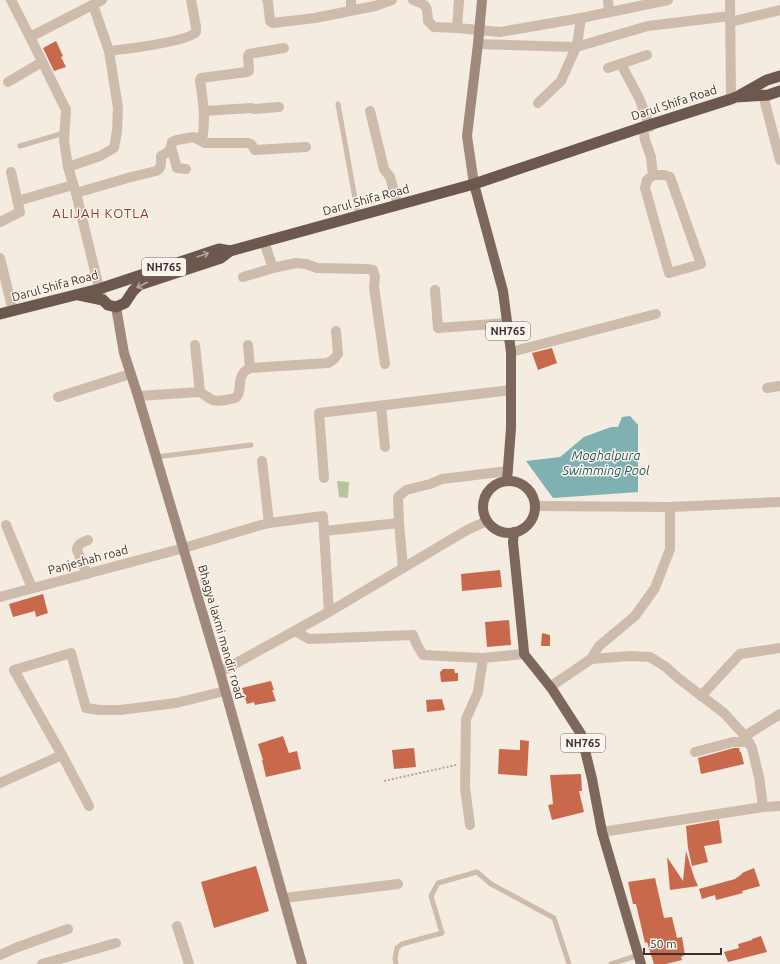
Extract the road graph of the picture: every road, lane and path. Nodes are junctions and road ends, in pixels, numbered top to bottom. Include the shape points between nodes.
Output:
1 (11, 0) edge
2 (102, 0) edge
3 (191, 0) edge
4 (267, 0) edge
5 (392, 0) edge
6 (413, 0) edge
7 (459, 0) edge
8 (482, 0) edge
9 (608, 0) edge
10 (668, 0) edge
11 (730, 0) edge
12 (93, 5) junction
13 (351, 5) edge
14 (780, 10) edge
15 (608, 12) junction
16 (581, 18) junction
17 (730, 19) junction
18 (457, 28) junction
19 (480, 31) junction
20 (30, 37) junction
21 (478, 44) junction
22 (576, 47) junction
23 (284, 48) dead end
24 (109, 51) junction
25 (647, 55) dead end
26 (42, 62) junction
27 (621, 64) junction
28 (608, 68) dead end
29 (780, 76) edge
30 (8, 82) dead end
31 (780, 91) edge
32 (763, 95) junction
33 (733, 98) junction
34 (538, 103) dead end
35 (338, 104) dead end
36 (279, 107) dead end
37 (204, 111) junction
38 (370, 111) dead end
39 (647, 128) junction
40 (64, 133) junction
41 (202, 141) junction
42 (20, 146) dead end
43 (306, 147) dead end
44 (171, 148) junction
45 (779, 155) edge
46 (68, 167) junction
47 (186, 169) dead end
48 (11, 172) dead end
49 (653, 175) junction
50 (474, 184) junction
51 (74, 189) junction
52 (18, 201) junction
53 (398, 205) junction
54 (358, 216) junction
55 (0, 222) edge
56 (264, 242) junction
57 (230, 251) junction
58 (0, 258) edge
59 (273, 268) junction
60 (242, 278) dead end
61 (99, 289) junction
62 (435, 290) dead end
63 (75, 294) junction
64 (103, 300) junction
65 (116, 307) junction
66 (13, 311) junction
67 (0, 314) edge
68 (656, 314) dead end
69 (507, 323) junction
70 (336, 331) dead end
71 (195, 345) dead end
72 (248, 345) dead end
73 (511, 352) junction
74 (385, 364) dead end
75 (250, 368) junction
76 (130, 374) junction
77 (780, 386) edge
78 (768, 388) dead end
79 (511, 390) junction
80 (200, 392) junction
81 (138, 396) junction
82 (58, 397) dead end
83 (381, 406) junction
84 (251, 445) dead end
85 (385, 447) dead end
86 (156, 457) junction
87 (262, 461) dead end
88 (508, 471) junction
89 (324, 478) dead end
90 (507, 482) junction
91 (780, 502) edge
92 (535, 506) junction
93 (670, 507) junction
94 (488, 521) junction
95 (269, 523) junction
96 (399, 523) junction
97 (6, 525) dead end
98 (324, 531) junction
99 (514, 532) junction
100 (88, 540) dead end
101 (184, 548) junction
102 (403, 568) junction
103 (87, 574) junction
104 (32, 588) junction
105 (0, 597) edge
106 (329, 612) junction
107 (295, 631) junction
108 (780, 648) edge
109 (524, 654) junction
110 (483, 658) junction
111 (591, 659) junction
112 (220, 672) junction
113 (550, 687) junction
114 (225, 691) junction
115 (701, 696) junction
116 (780, 714) edge
117 (747, 739) junction
118 (695, 752) dead end
119 (62, 755) junction
120 (465, 763) junction
121 (384, 781) dead end
122 (0, 783) edge
123 (88, 806) dead end
124 (780, 806) edge
125 (763, 807) junction
126 (470, 825) dead end
127 (602, 832) junction
128 (398, 884) dead end
129 (284, 898) junction
130 (177, 926) dead end
131 (68, 929) dead end
132 (116, 943) dead end
133 (0, 955) edge
134 (640, 960) edge
135 (42, 964) edge
136 (189, 964) edge
137 (302, 964) edge
138 (396, 964) edge
139 (568, 964) edge
140 (611, 964) edge

1 - 20 street
2 - 12 street
3 - 24 street via 196,27 194,35 166,43
4 - 13 street via 270,20 274,23 315,18
5 - 13 street via 375,6
6 - 18 street via 425,5 428,21 434,27
7 - 18 street
8 - 19 main road
9 - 15 street
10 - 15 street
11 - 17 street
12 - 20 street
12 - 24 street
14 - 17 street
15 - 16 street
16 - 19 street via 500,32
16 - 22 street
17 - 22 street via 648,26
17 - 33 street
18 - 19 street
19 - 21 main road
20 - 26 street
21 - 22 street
21 - 50 main road via 467,136
22 - 34 street via 561,81
23 - 37 street via 249,54 248,72 201,78
24 - 46 street via 118,108 114,148 100,156
25 - 27 street
26 - 30 street
26 - 40 street via 66,110
27 - 28 street
27 - 39 street via 639,98
29 - 33 highway, Darul Shifa Road
31 - 32 highway, Darul Shifa Road
32 - 33 highway, Darul Shifa Road
32 - 45 street
33 - 39 highway, Darul Shifa Road
35 - 54 lane
36 - 37 street
37 - 41 street
38 - 53 street via 384,169 390,177
39 - 49 street via 645,140 651,157
39 - 50 highway, Darul Shifa Road
40 - 42 lane
40 - 46 street
41 - 43 street via 248,143 255,150
41 - 44 street via 194,138 177,140 172,142
44 - 47 street via 177,168
44 - 51 street via 161,156 161,166 156,171
46 - 51 street
48 - 52 street
49 - 49 street via 647,180 645,188 669,273 701,264 670,177
50 - 53 highway, Darul Shifa Road / NH765
50 - 69 main road, NH765 via 503,291
51 - 52 street
51 - 61 street
52 - 55 street via 20,212
53 - 54 highway, Darul Shifa Road / NH765
54 - 56 highway, Darul Shifa Road / NH765
56 - 57 highway, Darul Shifa Road / NH765
56 - 59 street
61 -> 57 highway, Darul Shifa Road / NH765 via 219,249
57 -> 65 highway, NH765 via 221,258 140,285 125,303
58 - 66 street
59 - 60 street
59 - 74 street via 296,263 317,268 373,270
61 - 63 highway, Darul Shifa Road / NH765
61 - 64 street
62 - 69 street via 438,328
63 - 64 highway, NH765
63 - 66 highway, Darul Shifa Road / NH765
64 - 65 highway, NH765 via 108,305
65 - 76 main road, Bhagya laxmi mandir road
66 - 67 highway, Darul Shifa Road / NH765
68 - 73 street
69 - 73 main road, NH765
70 - 75 street via 338,354 328,363
71 - 80 street
72 - 75 street
73 - 79 main road, NH765
75 - 80 street via 243,373 238,397 234,399 215,401
76 - 81 main road, Bhagya laxmi mandir road
76 - 82 street
77 - 78 street
79 - 83 street
79 - 88 main road, NH765
80 - 81 street
81 - 86 main road, Bhagya laxmi mandir road
83 - 85 street
83 - 89 street via 320,413
84 - 86 lane
86 - 101 main road, Bhagya laxmi mandir road
87 - 95 street
88 - 90 main road, NH765
88 - 96 street via 442,479 406,490 398,497
90 - 92 main road via 524,486 531,493
90 - 94 main road via 495,485 488,492 484,512
91 - 93 street
92 - 93 street
92 - 99 main road via 530,522 523,529
93 - 111 street via 670,549 655,588 635,616 599,646
94 - 99 main road via 494,528
94 - 102 street via 467,530
95 - 98 street, Panjeshah road via 323,516
95 - 101 street, Panjeshah road
96 - 98 street
96 - 102 street
97 - 104 street
98 - 106 street
99 - 109 main road via 515,572
100 - 103 street via 77,547
101 - 103 street, Panjeshah road
101 - 112 main road, Bhagya laxmi mandir road
102 - 106 street
103 - 104 street, Panjeshah road
104 - 105 street, Panjeshah road
106 - 107 street
107 - 110 street via 308,639 413,635 423,655
107 - 112 street
108 - 115 street via 740,654
109 - 110 street
109 - 113 main road, NH765
110 - 120 street via 478,692 466,719
111 - 113 street
111 - 115 street via 650,657
112 - 114 main road, Bhagya laxmi mandir road
113 - 127 main road, NH765 via 580,734
114 - 119 street via 176,703 99,710 86,708 71,653 14,670
114 - 129 main road, Bhagya laxmi mandir road
115 - 117 street via 724,713
116 - 117 street
117 - 118 street
117 - 125 street via 752,748 759,777
119 - 122 street
119 - 123 street
120 - 121 path
120 - 126 street via 465,788
124 - 125 street
125 - 127 street
127 - 134 main road, NH765
128 - 129 street
129 - 137 main road, Bhagya laxmi mandir road
130 - 136 street
131 - 133 street
132 - 135 street
134 - 140 lane
138 - 139 lane via 397,948 402,944 442,933 431,896 438,883 477,872 491,884 554,918

